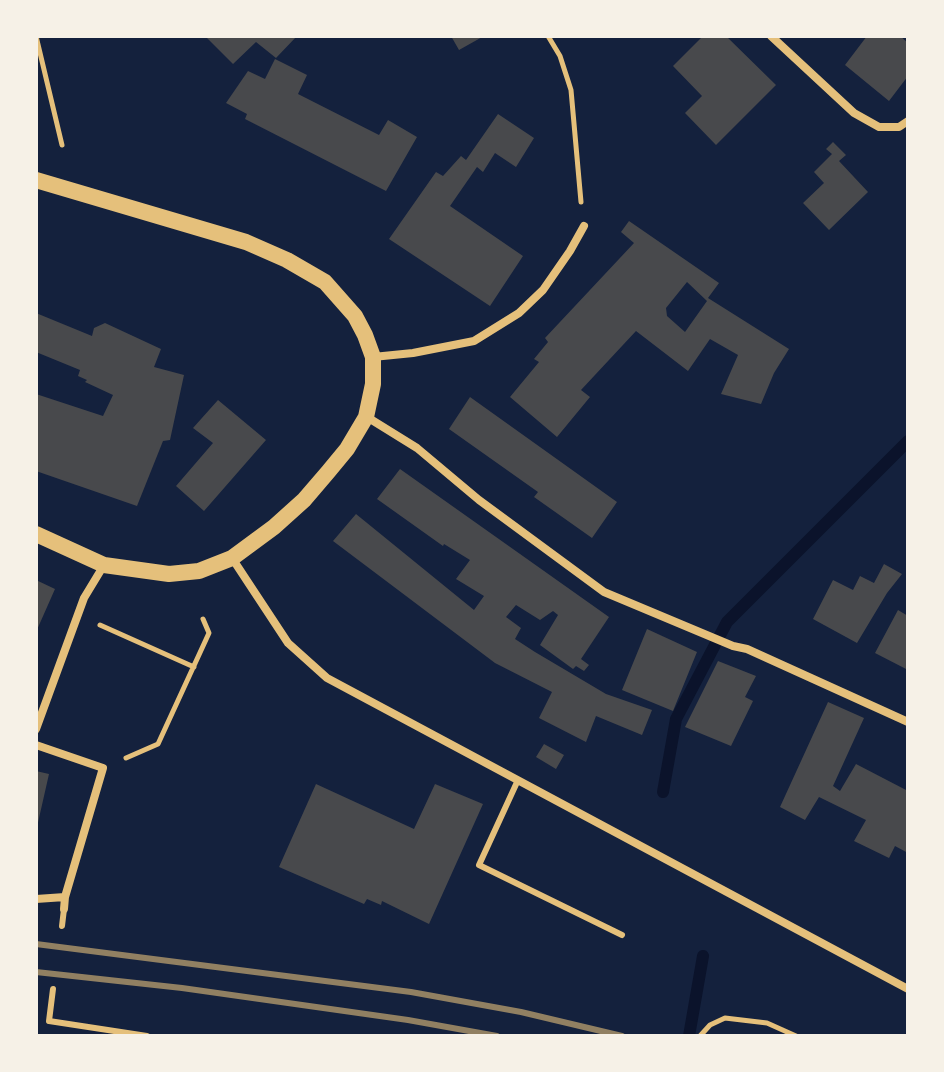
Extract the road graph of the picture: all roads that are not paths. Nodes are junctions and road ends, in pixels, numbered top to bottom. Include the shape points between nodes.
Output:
1 (771, 36) edge
2 (908, 121) edge
3 (36, 180) edge
4 (584, 226) road end
5 (373, 357) junction
6 (366, 417) junction
7 (36, 534) edge
8 (232, 558) junction
9 (104, 565) junction
10 (908, 722) edge
11 (36, 729) edge
12 (36, 745) edge
13 (518, 780) junction
14 (65, 897) junction
15 (36, 899) edge
16 (64, 909) joint
17 (62, 926) dead end
18 (622, 935) dead end
19 (53, 989) dead end
20 (908, 989) edge
21 (147, 1036) edge

1 - 2 street via 854,113 879,127 899,127
3 - 5 main road via 246,242 287,260 339,296 355,316
4 - 5 street via 543,290 519,313 474,341
5 - 6 main road
6 - 8 main road via 304,500
6 - 10 street via 417,448 604,592
7 - 9 main road
8 - 9 main road via 199,571 169,574
8 - 13 street via 288,643 327,678
9 - 11 street via 84,598
12 - 14 street via 103,768
13 - 18 lane via 479,865
13 - 20 street
14 - 15 street
14 - 16 street
16 - 17 lane
19 - 21 lane via 49,1021

